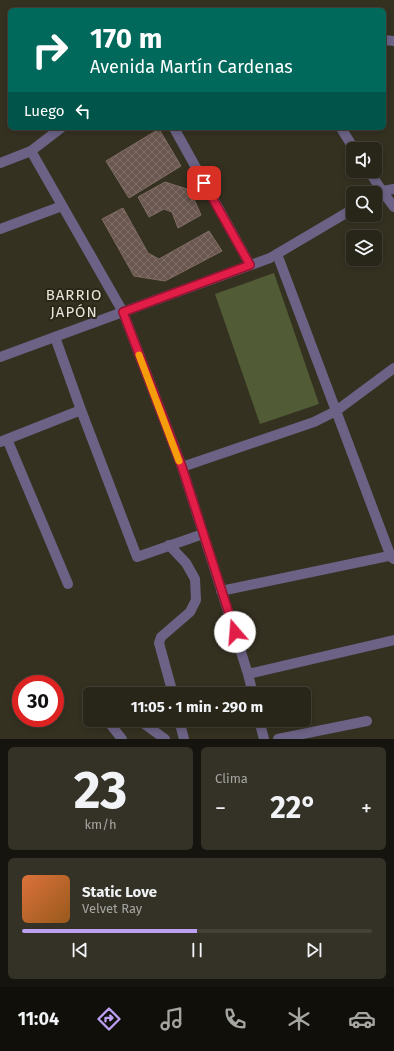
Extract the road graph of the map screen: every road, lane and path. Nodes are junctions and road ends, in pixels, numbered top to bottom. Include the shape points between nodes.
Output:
1 (59, 130) edge
2 (175, 130) edge
3 (342, 130) edge
4 (350, 142) edge
5 (31, 150) junction
6 (0, 163) edge
7 (394, 188) edge
8 (382, 192) edge
9 (382, 197) edge
10 (62, 206) junction
11 (394, 207) edge
12 (346, 213) edge
13 (0, 229) edge
14 (277, 254) junction
15 (250, 265) junction
16 (123, 312) junction
17 (55, 337) junction
18 (0, 357) edge
19 (394, 368) edge
20 (81, 410) junction
21 (336, 411) junction
22 (4, 440) edge
23 (182, 467) junction
24 (203, 534) junction
25 (169, 545) junction
26 (393, 557) edge
27 (68, 584) dead end
28 (221, 591) junction
29 (394, 640) edge
30 (248, 674) junction
31 (171, 687) edge
32 (251, 687) edge
33 (367, 721) dead end
34 (112, 727) edge
35 (149, 727) edge
36 (181, 727) edge
37 (261, 727) edge
38 (122, 739) edge
39 (165, 739) edge
40 (184, 739) edge
41 (264, 739) edge
42 (278, 739) edge

1 - 5 street
2 - 15 street
3 - 4 street
5 - 6 street
5 - 10 street
7 - 8 street
9 - 11 street
10 - 13 street
10 - 16 street
12 - 14 street
14 - 15 street
14 - 21 street
15 - 16 street
16 - 17 street
16 - 23 street
17 - 18 street
17 - 20 street
19 - 21 street
20 - 22 street
20 - 25 street via 137,557
21 - 23 street via 314,422
21 - 26 street
22 - 27 street
23 - 24 street
24 - 25 street
24 - 28 street
25 - 31 street via 186,563 195,579 196,600 190,612 161,637 159,643
26 - 28 street
28 - 30 street
29 - 30 street
30 - 32 street
33 - 42 street
34 - 38 street
35 - 39 street
36 - 40 street
37 - 41 street

